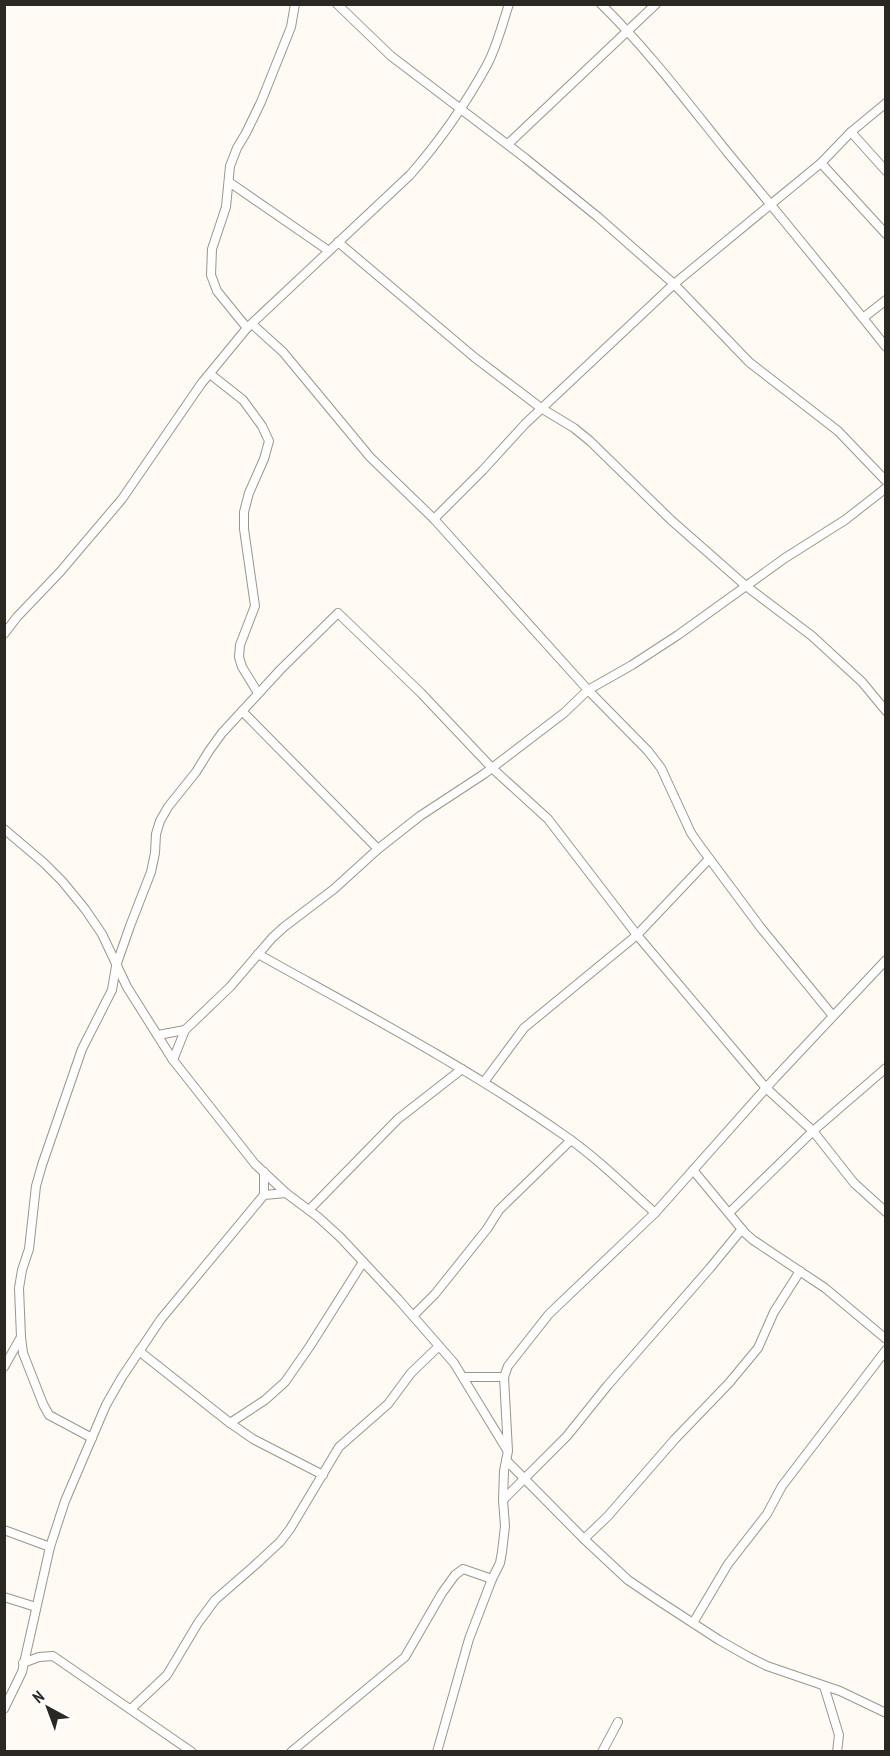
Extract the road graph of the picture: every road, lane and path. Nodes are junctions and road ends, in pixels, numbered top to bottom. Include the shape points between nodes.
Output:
1 (295, 4) edge
2 (337, 4) edge
3 (508, 4) edge
4 (601, 4) edge
5 (656, 4) edge
6 (627, 30) junction
7 (885, 103) edge
8 (461, 108) junction
9 (851, 132) junction
10 (508, 144) junction
11 (820, 163) junction
12 (885, 171) edge
13 (229, 182) junction
14 (770, 204) junction
15 (885, 234) edge
16 (338, 242) junction
17 (329, 251) junction
18 (674, 284) junction
19 (885, 300) edge
20 (863, 318) junction
21 (249, 326) junction
22 (885, 347) edge
23 (210, 374) junction
24 (541, 408) junction
25 (885, 481) edge
26 (885, 488) edge
27 (434, 519) junction
28 (746, 586) junction
29 (4, 634) edge
30 (588, 690) junction
31 (258, 693) junction
32 (242, 711) junction
33 (885, 711) edge
34 (492, 768) junction
35 (4, 829) edge
36 (378, 849) junction
37 (709, 859) junction
38 (637, 935) junction
39 (258, 954) junction
40 (885, 960) edge
41 (116, 966) junction
42 (833, 1016) junction
43 (185, 1030) junction
44 (158, 1035) junction
45 (173, 1060) junction
46 (885, 1068) edge
47 (462, 1069) junction
48 (484, 1082) junction
49 (766, 1088) junction
50 (813, 1131) junction
51 (571, 1140) junction
52 (693, 1170) junction
53 (264, 1172) junction
54 (286, 1193) junction
55 (264, 1195) junction
56 (309, 1210) junction
57 (885, 1212) edge
58 (655, 1213) junction
59 (729, 1213) junction
60 (742, 1229) junction
61 (363, 1262) junction
62 (800, 1271) junction
63 (413, 1316) junction
64 (21, 1337) junction
65 (885, 1339) edge
66 (439, 1346) junction
67 (885, 1350) edge
68 (139, 1351) junction
69 (4, 1367) edge
70 (463, 1377) junction
71 (504, 1377) junction
72 (230, 1423) junction
73 (92, 1438) junction
74 (508, 1451) junction
75 (506, 1460) junction
76 (323, 1475) junction
77 (525, 1478) junction
78 (503, 1500) junction
79 (4, 1530) edge
80 (584, 1539) junction
81 (50, 1547) junction
82 (492, 1579) junction
83 (4, 1597) edge
84 (36, 1607) junction
85 (693, 1623) junction
86 (24, 1663) junction
87 (824, 1686) junction
88 (4, 1709) edge
89 (131, 1709) junction
90 (885, 1713) edge
91 (618, 1722) dead end
92 (192, 1751) edge
93 (291, 1752) edge
94 (437, 1752) edge
95 (602, 1752) edge
96 (837, 1752) edge

1 - 13 street via 291,27 265,92 230,166
2 - 8 street via 391,56
3 - 8 street via 487,64
4 - 6 street
5 - 6 street
6 - 10 street
6 - 14 street
7 - 9 street
8 - 10 street
8 - 16 street via 410,175
9 - 11 street
9 - 12 street
10 - 18 street
11 - 14 street
11 - 15 street
13 - 17 street
13 - 21 street via 226,207 212,249 211,275 217,291
14 - 18 street
14 - 20 street
16 - 17 street
16 - 24 street
17 - 21 street
18 - 24 street
18 - 25 street via 749,362 838,431
19 - 20 street
20 - 22 street
21 - 23 street
21 - 27 street via 283,352 370,457
23 - 29 street via 122,499
23 - 31 street via 243,400 268,441 244,512 255,606 239,657
24 - 27 street
24 - 28 street via 590,441
26 - 28 street via 845,520
27 - 30 street
28 - 30 street via 678,635
28 - 33 street via 812,636 862,682
30 - 34 street
30 - 37 street via 661,768 691,833
31 - 32 street
31 - 34 street via 338,613
32 - 36 street
32 - 41 street via 160,821 151,872
34 - 36 street
34 - 38 street via 548,819
35 - 41 street via 44,863 85,909
36 - 39 street via 284,927
37 - 38 street
37 - 42 street
38 - 48 street via 524,1028
38 - 49 street
39 - 43 street
39 - 47 street
40 - 42 street
41 - 44 street
41 - 64 street via 112,990 82,1049 36,1186 29,1249 19,1288
42 - 49 street
43 - 44 street
43 - 45 street
44 - 45 street
45 - 53 street
46 - 50 street
47 - 48 street
47 - 56 street via 398,1119
48 - 51 street
49 - 50 street
49 - 52 street
50 - 57 street via 854,1184
50 - 59 street
51 - 58 street
51 - 63 street via 500,1210 435,1294
52 - 58 street
52 - 59 street
53 - 54 street
53 - 55 street
54 - 55 street
54 - 56 street
55 - 68 street via 183,1290
56 - 61 street
58 - 71 street via 549,1314 508,1366
59 - 60 street
60 - 62 street
60 - 77 street via 567,1436
61 - 63 street
61 - 72 street via 285,1382
62 - 65 street
62 - 80 street via 774,1312 758,1348
63 - 66 street
64 - 69 street
64 - 73 street via 28,1367 49,1415
66 - 70 street
66 - 76 street via 411,1373 388,1404 339,1447
67 - 85 street via 782,1486
68 - 72 street
68 - 73 street
70 - 71 street
70 - 74 street
71 - 74 street
72 - 76 street
73 - 81 street
74 - 75 street
75 - 77 street
75 - 78 street
76 - 89 street via 280,1542 215,1600 167,1675
77 - 78 street
77 - 80 street
78 - 82 street via 506,1526 500,1563
79 - 81 street
80 - 85 street via 628,1580
81 - 84 street
82 - 93 street via 463,1569 454,1575 405,1657
82 - 94 street via 469,1639
83 - 84 street
84 - 86 street
85 - 87 street via 767,1666
86 - 88 street
86 - 89 street via 53,1656
87 - 90 street
87 - 96 street via 839,1735
89 - 92 street
91 - 95 street

